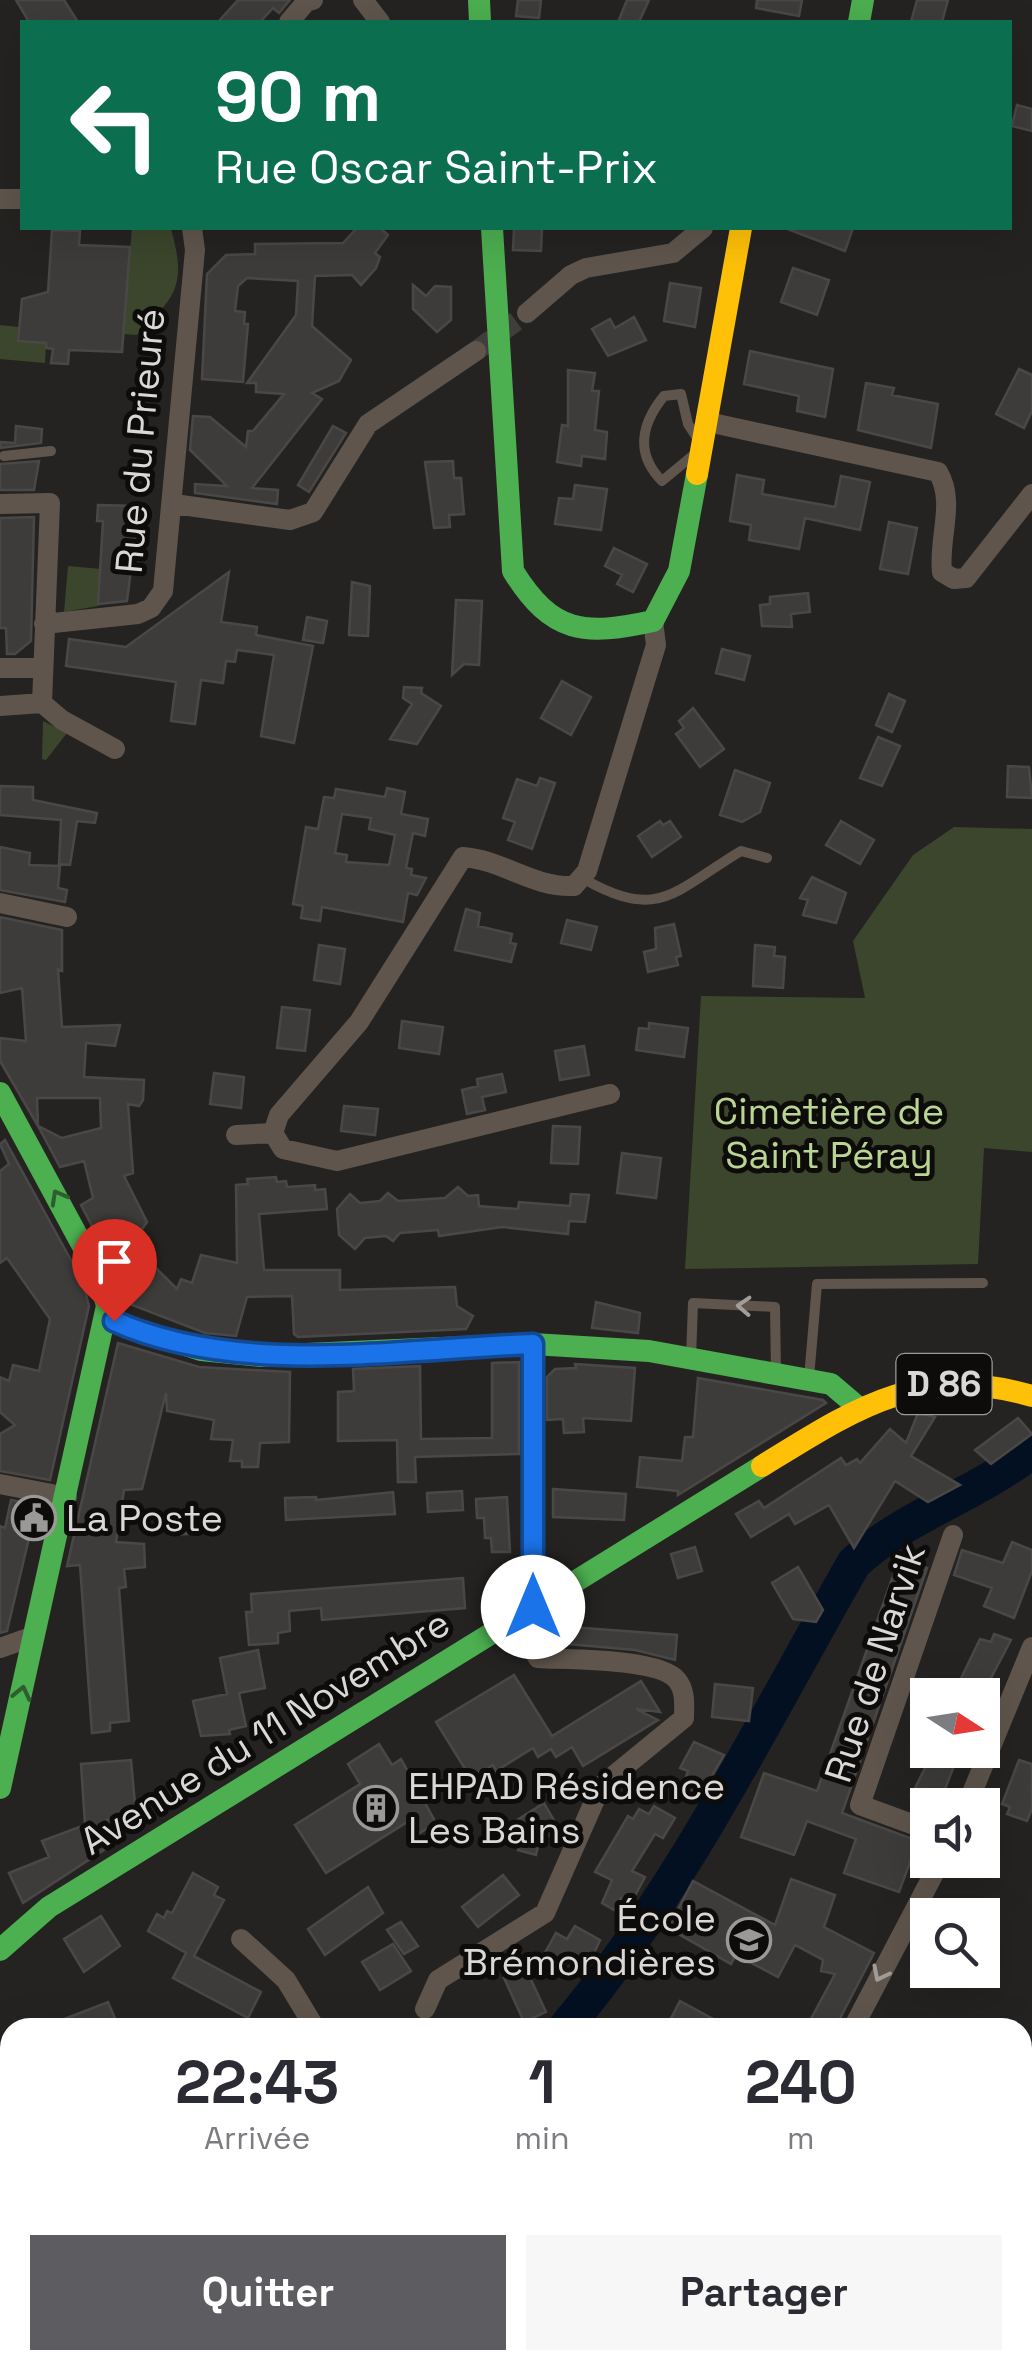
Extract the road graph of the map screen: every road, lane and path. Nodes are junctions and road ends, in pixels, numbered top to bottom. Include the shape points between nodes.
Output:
1 (313, 0) edge
2 (363, 0) edge
3 (291, 20) edge
4 (378, 20) edge
5 (192, 230) edge
6 (492, 230) edge
7 (701, 230) edge
8 (732, 230) edge
9 (527, 312) tunnel mouth
10 (476, 350) tunnel mouth
11 (708, 422) junction
12 (703, 447) junction
13 (51, 451) dead end
14 (4, 456) dead end
15 (1032, 494) edge
16 (0, 504) edge
17 (174, 504) junction
18 (653, 621) junction
19 (44, 624) junction
20 (0, 668) edge
21 (40, 668) junction
22 (42, 703) junction
23 (0, 706) edge
24 (115, 749) dead end
25 (766, 858) dead end
26 (581, 878) junction
27 (0, 903) edge
28 (66, 917) dead end
29 (0, 1093) edge
30 (610, 1094) dead end
31 (8, 1128) edge
32 (273, 1133) junction
33 (236, 1136) dead end
34 (983, 1283) dead end
35 (106, 1318) junction
36 (533, 1344) junction
37 (691, 1358) junction
38 (776, 1373) junction
39 (809, 1379) junction
40 (1032, 1396) edge
41 (858, 1407) junction
42 (0, 1484) edge
43 (66, 1497) junction
44 (953, 1535) dead end
45 (524, 1613) junction
46 (34, 1636) junction
47 (1032, 1646) edge
48 (0, 1648) edge
49 (0, 1788) edge
50 (973, 1788) edge
51 (910, 1823) edge
52 (932, 1878) edge
53 (241, 1939) dead end
54 (5, 1946) edge
55 (425, 2009) dead end
56 (309, 2018) edge
57 (858, 2018) edge

1 - 3 street
2 - 4 street
5 - 17 street, Rue du Prieuré
6 - 18 street via 513,571 538,609 582,630
7 - 9 street via 673,253 571,275
8 - 11 street
10 - 17 street via 368,424 314,512 290,520
11 - 12 street
11 - 15 street via 938,472 949,490 942,572 954,579 966,578
12 - 12 lane via 688,424 682,394 664,396 650,413 642,446 650,468 662,480
12 - 18 street via 679,571
13 - 14 lane
16 - 19 street via 50,503
17 - 19 street, Rue du Prieuré via 165,583 152,608
18 - 26 street via 656,645
19 - 21 street
20 - 21 street
21 - 22 street
22 - 23 street
22 - 24 street
25 - 26 lane via 741,851 657,901 620,900
26 - 32 street via 574,886 547,887 463,856 359,1022 279,1115
27 - 28 street
29 - 31 street
30 - 32 street via 337,1161 283,1149
35 -> 31 street via 99,1276
32 - 33 street
34 - 39 lane via 816,1284
35 - 36 street via 201,1350 261,1356
35 - 43 street
36 - 37 street
36 - 45 street
37 - 38 street
38 -> 37 lane via 776,1307 693,1303
38 - 39 street
39 - 41 street via 843,1390
40 - 41 street, D 86 via 992,1386 935,1384
41 - 45 street, Avenue du 11 Novembre / D 86
42 - 43 street
43 - 46 street
44 - 51 street, Rue de Narvik via 860,1805
45 - 54 street, Avenue du 11 Novembre / D 86 via 49,1907
45 - 55 street via 538,1658 657,1667 684,1694 684,1718 601,1786 545,1913 438,1980
46 - 48 street
49 -> 46 street
47 - 50 street
52 -> 57 street
53 - 56 street via 286,1980

